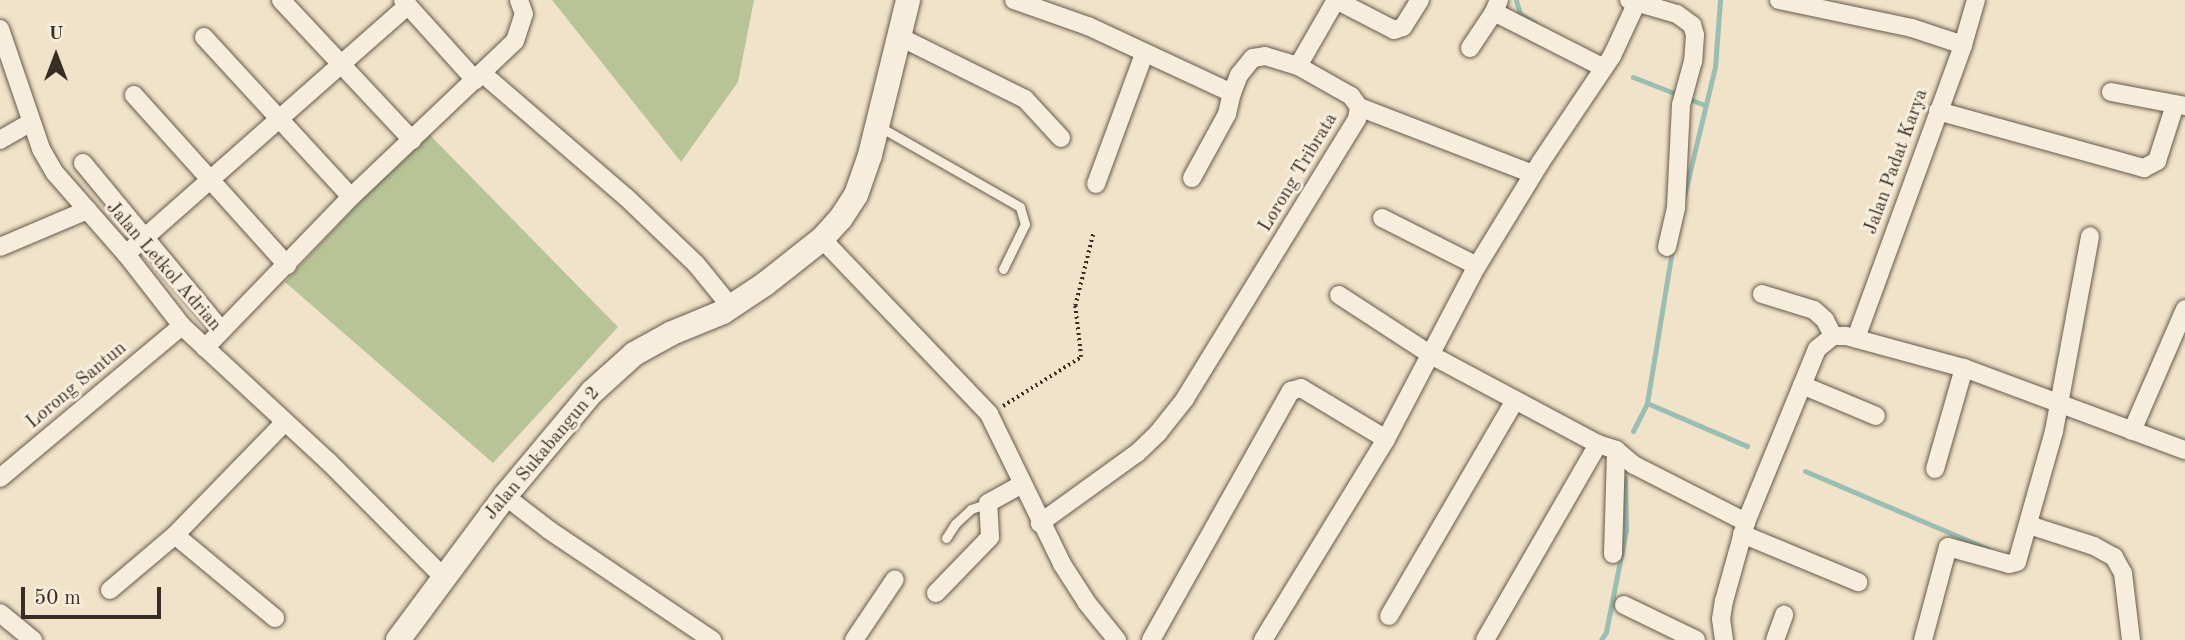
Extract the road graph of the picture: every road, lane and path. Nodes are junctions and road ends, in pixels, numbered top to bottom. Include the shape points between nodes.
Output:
1 (281, 0) edge
2 (519, 0) edge
3 (908, 0) edge
4 (1014, 0) edge
5 (1336, 0) edge
6 (1420, 0) edge
7 (1779, 0) edge
8 (1976, 0) edge
9 (1635, 1) edge
10 (405, 3) edge
11 (1496, 6) edge
12 (0, 29) edge
13 (898, 36) junction
14 (204, 37) dead end
15 (1963, 45) junction
16 (1470, 48) dead end
17 (1144, 54) junction
18 (341, 64) junction
19 (1298, 66) junction
20 (1604, 68) junction
21 (478, 77) junction
22 (2111, 92) dead end
23 (1232, 93) junction
24 (134, 94) dead end
25 (2180, 106) edge
26 (1359, 107) junction
27 (1938, 111) junction
28 (278, 119) junction
29 (32, 122) junction
30 (877, 126) junction
31 (1061, 138) dead end
32 (412, 139) junction
33 (0, 140) edge
34 (83, 163) dead end
35 (1533, 174) junction
36 (211, 178) junction
37 (1192, 178) dead end
38 (1096, 184) dead end
39 (351, 197) junction
40 (87, 210) junction
41 (1382, 218) dead end
42 (1093, 234) dead end
43 (2090, 236) dead end
44 (143, 239) junction
45 (822, 239) junction
46 (0, 247) edge
47 (1667, 247) dead end
48 (126, 254) junction
49 (287, 265) junction
50 (1477, 266) junction
51 (1003, 269) dead end
52 (1762, 294) dead end
53 (1339, 295) dead end
54 (732, 307) junction
55 (2184, 313) edge
56 (182, 326) junction
57 (221, 330) junction
58 (1833, 336) junction
59 (1856, 338) junction
60 (205, 348) junction
61 (1431, 355) junction
62 (1964, 368) junction
63 (1802, 385) junction
64 (1515, 400) junction
65 (2059, 401) junction
66 (989, 414) junction
67 (1876, 416) dead end
68 (284, 423) junction
69 (2132, 431) junction
70 (1386, 439) junction
71 (1598, 444) junction
72 (1616, 450) junction
73 (2185, 450) edge
74 (1935, 469) dead end
75 (0, 478) edge
76 (1022, 484) junction
77 (505, 496) junction
78 (988, 503) junction
79 (1040, 523) junction
80 (2029, 525) junction
81 (1744, 528) junction
82 (175, 535) junction
83 (946, 538) dead end
84 (1613, 554) dead end
85 (445, 579) junction
86 (895, 579) dead end
87 (1858, 582) dead end
88 (110, 590) dead end
89 (936, 593) dead end
90 (1624, 605) dead end
91 (0, 614) edge
92 (1784, 615) dead end
93 (1389, 616) dead end
94 (275, 618) dead end
95 (33, 640) edge
96 (398, 640) edge
97 (712, 640) edge
98 (854, 640) edge
99 (1117, 640) edge
100 (1151, 640) edge
101 (1263, 640) edge
102 (1485, 640) edge
103 (1696, 640) edge
104 (1724, 640) edge
105 (1775, 640) edge
106 (1923, 640) edge
107 (2131, 640) edge

1 - 18 street
2 - 21 street via 524,14 521,30
3 - 13 street, Jalan Sukabangun 2
4 - 17 street via 1088,26
5 - 6 street via 1394,30 1403,27
5 - 19 street
7 - 15 street via 1912,28
8 - 15 street, Jalan Padat Karya
9 - 20 street
9 - 47 street via 1678,14 1692,25 1695,48 1681,105 1676,208
10 - 18 street
10 - 21 street
11 - 16 street
11 - 20 street
12 - 29 street, Jalan Letkol Adrian
13 - 30 street, Jalan Sukabangun 2
13 - 31 street via 1025,99
14 - 28 street
15 - 27 street, Jalan Padat Karya
17 - 23 street
17 - 38 street
18 - 28 street
18 - 32 street
19 - 23 street, Lorong Tribrata via 1258,55 1239,75
19 - 26 street, Lorong Tribrata via 1351,96
20 - 35 street
21 - 32 street
21 - 54 street via 627,198 696,264
22 - 25 street
23 - 37 street via 1227,114
24 - 36 street
25 - 27 street via 2157,161 2144,168
26 - 35 street
26 - 79 street, Lorong Tribrata via 1357,119 1185,400 1137,453
27 - 59 street, Jalan Padat Karya
28 - 36 street
28 - 39 street
29 - 33 street
29 - 40 street, Jalan Letkol Adrian via 52,167
30 - 45 street, Jalan Sukabangun 2 via 856,195
30 - 51 lane via 1020,207 1025,224
32 - 39 street
34 - 44 street
35 - 50 street
36 - 44 street
36 - 49 street
39 - 49 street
40 - 46 street
40 - 48 street, Jalan Letkol Adrian
41 - 50 street
42 - 66 path via 1075,306 1081,357
43 - 65 street
44 - 48 street
44 - 57 street
45 - 54 street, Jalan Sukabangun 2
45 - 66 street
48 - 56 street, Jalan Letkol Adrian
49 - 57 street
50 - 61 street
52 - 58 street via 1814,310
53 - 61 street
54 - 77 street, Jalan Sukabangun 2 via 634,354 592,392
55 - 69 street
56 - 60 street, Jalan Letkol Adrian
56 - 75 street, Lorong Santun
57 - 60 street
58 - 59 street
58 - 63 street via 1817,349
59 - 62 street
60 - 68 street, Jalan Letkol Adrian
61 - 64 street
61 - 70 street
62 - 65 street
62 - 74 street
63 - 67 street
63 - 81 street
64 - 71 street
64 - 93 street
65 - 69 street
65 - 80 street
66 - 76 street
68 - 82 street
68 - 85 street, Jalan Letkol Adrian
69 - 73 street
70 - 100 street via 1301,388 1291,391
70 - 101 street
71 - 72 street
71 - 102 street
72 - 81 street
72 - 84 street
76 - 78 street
76 - 79 street
77 - 85 street, Jalan Sukabangun 2
77 - 97 street
78 - 83 lane via 971,509
78 - 89 street via 990,537
79 - 99 street via 1087,603
80 - 106 street via 2013,564 1948,547
80 - 107 street via 2114,557 2125,586
81 - 87 street
81 - 104 street via 1724,601
82 - 88 street
82 - 94 street
85 - 96 street, Jalan Sukabangun 2
86 - 98 street
90 - 103 street
91 - 95 street
92 - 105 street

